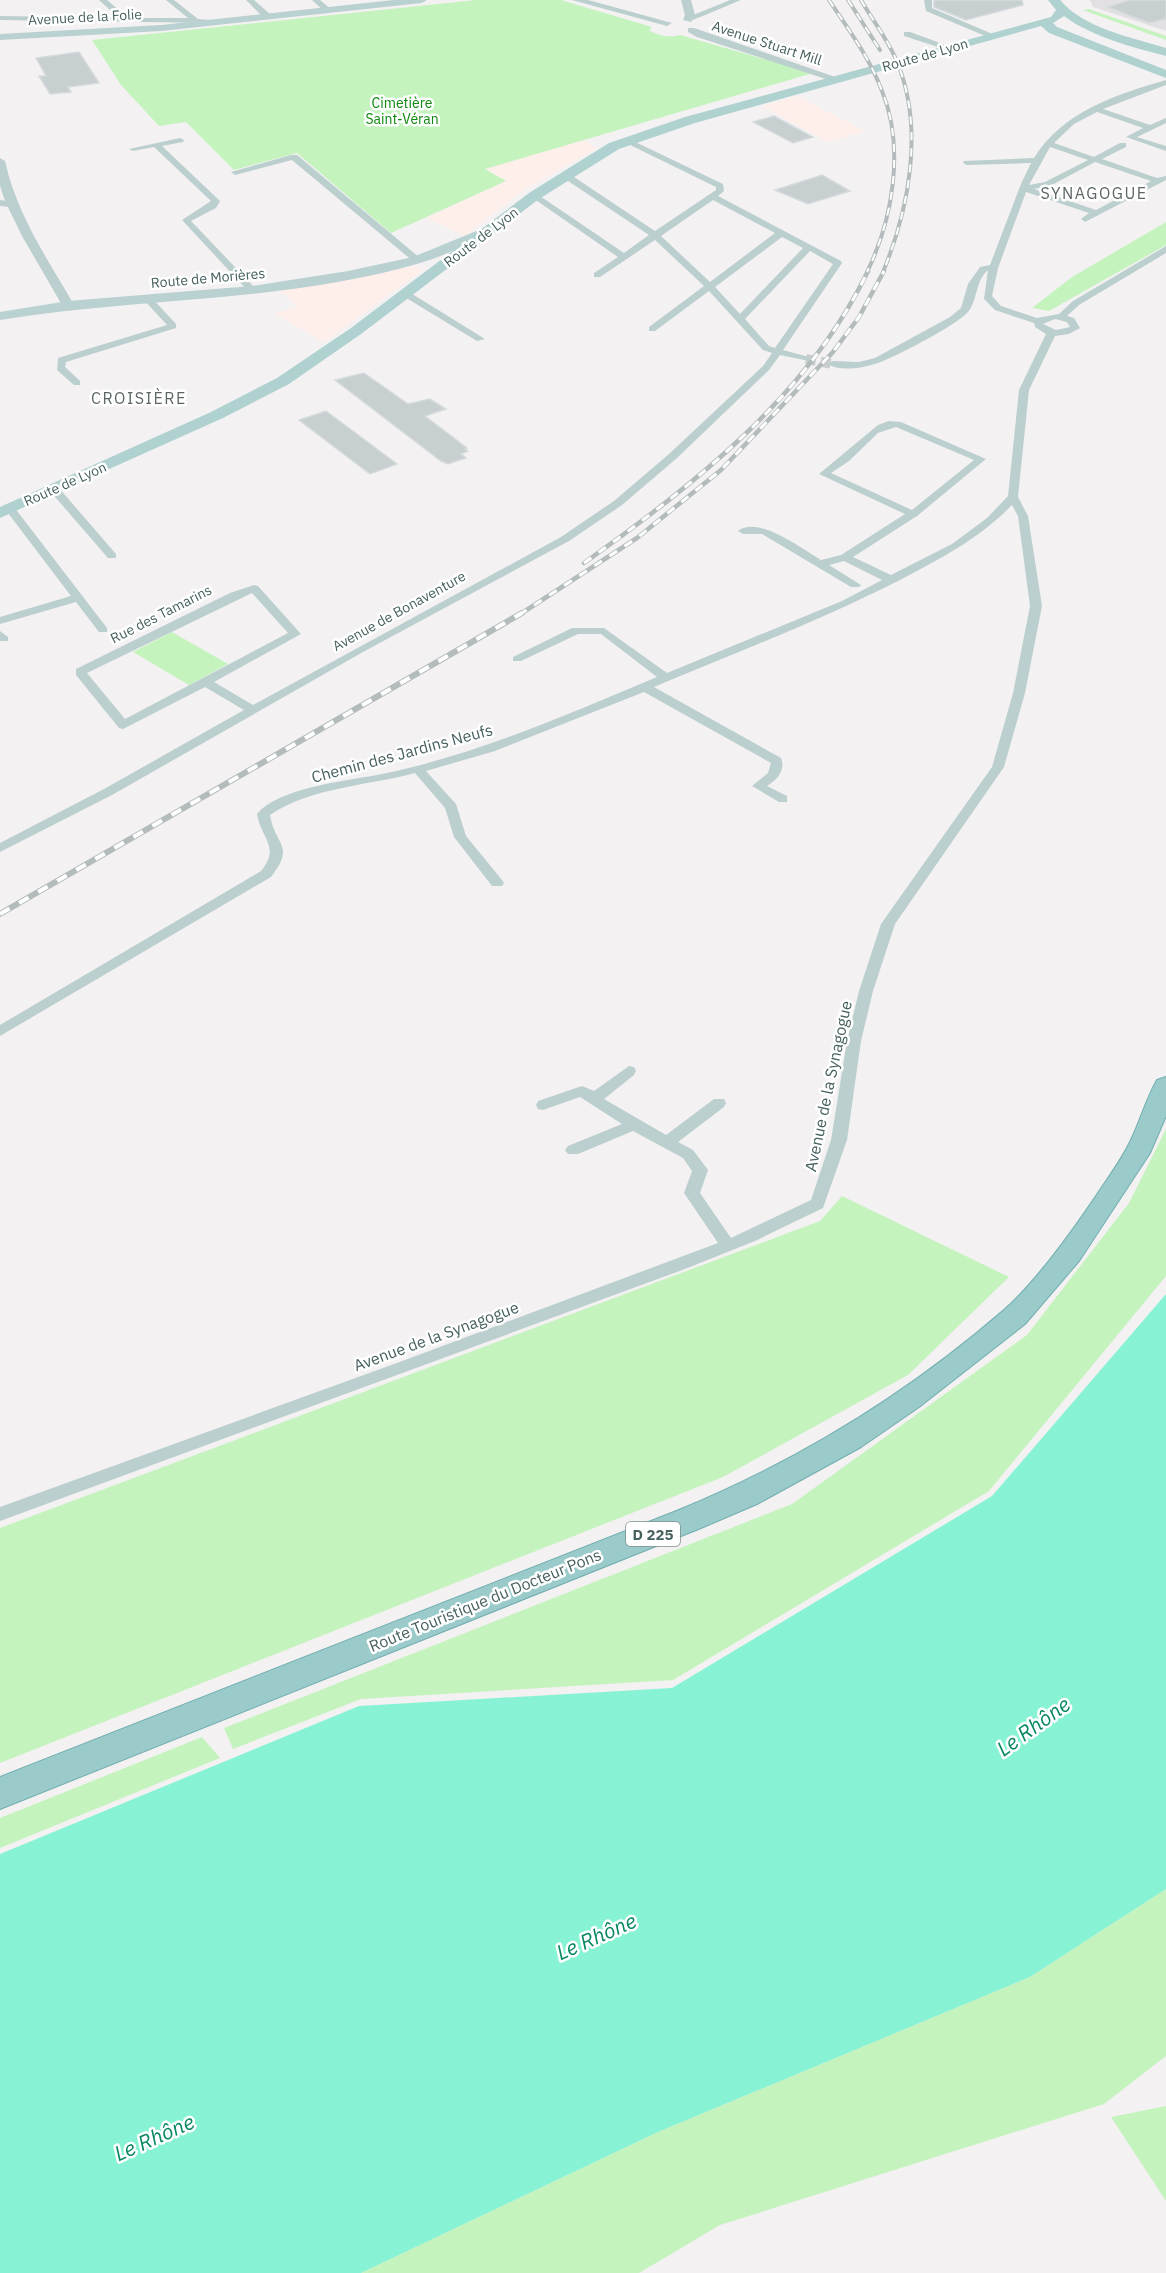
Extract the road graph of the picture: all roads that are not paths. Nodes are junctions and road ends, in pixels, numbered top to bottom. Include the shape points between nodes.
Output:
1 (103, 0) edge
2 (170, 0) edge
3 (250, 0) edge
4 (316, 0) edge
5 (416, 0) edge
6 (577, 0) edge
7 (686, 0) edge
8 (737, 0) edge
9 (928, 0) edge
10 (1045, 0) edge
11 (1054, 0) edge
12 (329, 10) junction
13 (268, 17) junction
14 (0, 18) edge
15 (61, 19) joint
16 (1054, 19) junction
17 (127, 20) junction
18 (195, 20) junction
19 (220, 21) junction
20 (682, 24) junction
21 (137, 30) junction
22 (907, 34) dead end
23 (993, 36) junction
24 (0, 37) edge
25 (950, 48) junction
26 (1166, 52) edge
27 (1166, 72) edge
28 (836, 79) junction
29 (1166, 82) edge
30 (1094, 108) junction
31 (1166, 120) edge
32 (1150, 128) junction
33 (180, 140) dead end
34 (627, 140) junction
35 (1048, 144) junction
36 (1123, 144) dead end
37 (156, 145) junction
38 (133, 149) dead end
39 (1166, 149) edge
40 (1095, 159) junction
41 (1037, 160) junction
42 (0, 161) edge
43 (967, 163) dead end
44 (235, 172) dead end
45 (566, 175) junction
46 (1162, 179) edge
47 (1025, 188) junction
48 (534, 196) junction
49 (714, 197) junction
50 (5, 203) edge
51 (1097, 213) junction
52 (1085, 219) dead end
53 (494, 227) junction
54 (781, 233) junction
55 (656, 236) junction
56 (809, 247) junction
57 (1166, 249) edge
58 (623, 256) junction
59 (417, 260) junction
60 (446, 264) junction
61 (995, 266) junction
62 (597, 275) dead end
63 (709, 287) junction
64 (252, 290) junction
65 (406, 294) junction
66 (148, 299) junction
67 (68, 305) junction
68 (0, 316) edge
69 (1061, 317) junction
70 (740, 319) junction
71 (1039, 322) junction
72 (652, 329) dead end
73 (1052, 332) junction
74 (480, 339) dead end
75 (779, 353) junction
76 (806, 359) tunnel mouth
77 (833, 364) tunnel mouth
78 (76, 383) dead end
79 (54, 489) junction
80 (1013, 497) junction
81 (5, 511) edge
82 (913, 514) junction
83 (743, 531) dead end
84 (111, 556) dead end
85 (845, 557) junction
86 (819, 564) junction
87 (891, 580) junction
88 (855, 585) dead end
89 (78, 598) junction
90 (0, 621) edge
91 (103, 630) dead end
92 (517, 658) dead end
93 (665, 678) junction
94 (205, 682) junction
95 (644, 687) junction
96 (253, 710) junction
97 (418, 769) junction
98 (783, 799) dead end
99 (0, 848) edge
100 (497, 883) dead end
101 (0, 1031) edge
102 (629, 1071) dead end
103 (1166, 1086) edge
104 (594, 1100) junction
105 (719, 1103) dead end
106 (543, 1105) dead end
107 (634, 1125) junction
108 (669, 1142) junction
109 (573, 1150) dead end
110 (728, 1246) junction
111 (0, 1514) edge
112 (0, 1793) edge

1 - 17 street
2 - 18 street
3 - 13 street
4 - 12 street
5 - 12 main road, Avenue de la Folie
6 - 20 street, Avenue Stuart Mill
7 - 20 street
8 - 20 street
9 - 23 street via 929,9
10 - 16 main road
11 - 16 main road
12 - 13 main road, Avenue de la Folie
13 - 19 main road, Avenue de la Folie
14 - 15 street
15 - 17 street
16 - 23 main road, Route de Lyon via 1042,28
16 - 26 main road, Route de Lyon via 1082,22
16 - 27 main road via 1141,64
17 - 18 street
17 - 21 street
18 - 19 street
19 - 21 main road, Avenue de la Folie
20 - 28 street, Avenue Stuart Mill via 700,35
21 - 24 main road, Avenue de la Folie
22 - 25 street
23 - 25 main road, Route de Lyon
25 - 28 main road, Route de Lyon
28 - 34 main road, Route de Lyon
29 - 30 street
30 - 32 street
30 - 35 street via 1071,121
31 - 32 street
32 - 39 street via 1130,137
33 - 37 street
34 - 45 main road, Route de Lyon
34 - 49 street via 720,186
35 - 40 street
35 - 41 street
36 - 40 street
37 - 38 street
37 - 64 street via 216,201 186,219
40 - 46 street
40 - 47 street via 1047,184
41 - 43 street
41 - 47 street
42 - 50 street
44 - 59 street via 294,157
45 - 48 main road, Route de Lyon
45 - 55 street
46 - 51 street
47 - 51 street
47 - 61 street
48 - 53 main road, Route de Lyon
48 - 58 street
49 - 54 street
49 - 55 street
50 - 67 street
51 - 52 street
53 - 59 main road, Route de Morières
53 - 60 main road, Route de Lyon
54 - 56 street
54 - 63 street
55 - 58 street
55 - 63 street
56 - 70 street
56 - 75 street, Avenue de Bonaventure via 838,263
57 - 69 street via 1084,297
58 - 62 street
59 - 60 main road, Route de Morières
59 - 64 main road, Route de Morières
60 - 65 main road, Route de Lyon
61 - 71 street via 988,301
61 - 77 street via 983,269 965,309 953,319 878,360
63 - 70 street
63 - 72 street
64 - 66 main road, Route de Morières
65 - 74 street
65 - 79 main road, Route de Lyon via 313,361 251,399
66 - 67 main road, Route de Morières
66 - 78 street via 173,326 61,360 60,368
67 - 68 main road, Route de Morières
69 - 71 street
69 - 73 street via 1074,322 1075,328
70 - 75 street via 766,348
71 - 73 street via 1041,328
73 - 80 street, Avenue de la Synagogue via 1024,390
75 - 76 street
75 - 96 street, Avenue de Bonaventure via 673,456 618,503 565,539
79 - 81 main road, Route de Lyon
79 - 84 street
80 - 87 street, Chemin des Jardins Neufs via 970,537
80 - 110 street, Avenue de la Synagogue via 1023,516 1036,606 1019,693 998,767 888,924 866,991 839,1140 818,1204
81 - 89 street
82 - 82 street via 981,459 892,424 867,437 825,474
82 - 85 street
83 - 86 street via 764,531
85 - 86 street
85 - 87 street
86 - 88 street
87 - 93 street, Chemin des Jardins Neufs via 823,614
89 - 90 street
89 - 91 street
92 - 93 street via 576,630 604,631
93 - 95 street, Chemin des Jardins Neufs
94 - 94 street, Rue des Tamarins via 123,725 80,672 254,588 295,634
94 - 96 street
95 - 97 street, Chemin des Jardins Neufs via 491,748
95 - 98 street via 777,761 772,777 758,786
96 - 99 street, Avenue de Bonaventure
97 - 100 street via 451,807 460,837
97 - 101 street, Chemin des Jardins Neufs via 315,793 270,808 263,814 263,821 278,847 278,856 266,874
102 - 104 street
103 - 112 highway, Route Touristique du Docteur Pons / D 225 via 1141,1146 1105,1203 1015,1316 851,1439 709,1511
104 - 106 street via 582,1091
104 - 107 street
105 - 108 street
107 - 108 street
107 - 109 street
108 - 110 street via 688,1154 700,1170 692,1193
110 - 111 street, Avenue de la Synagogue

